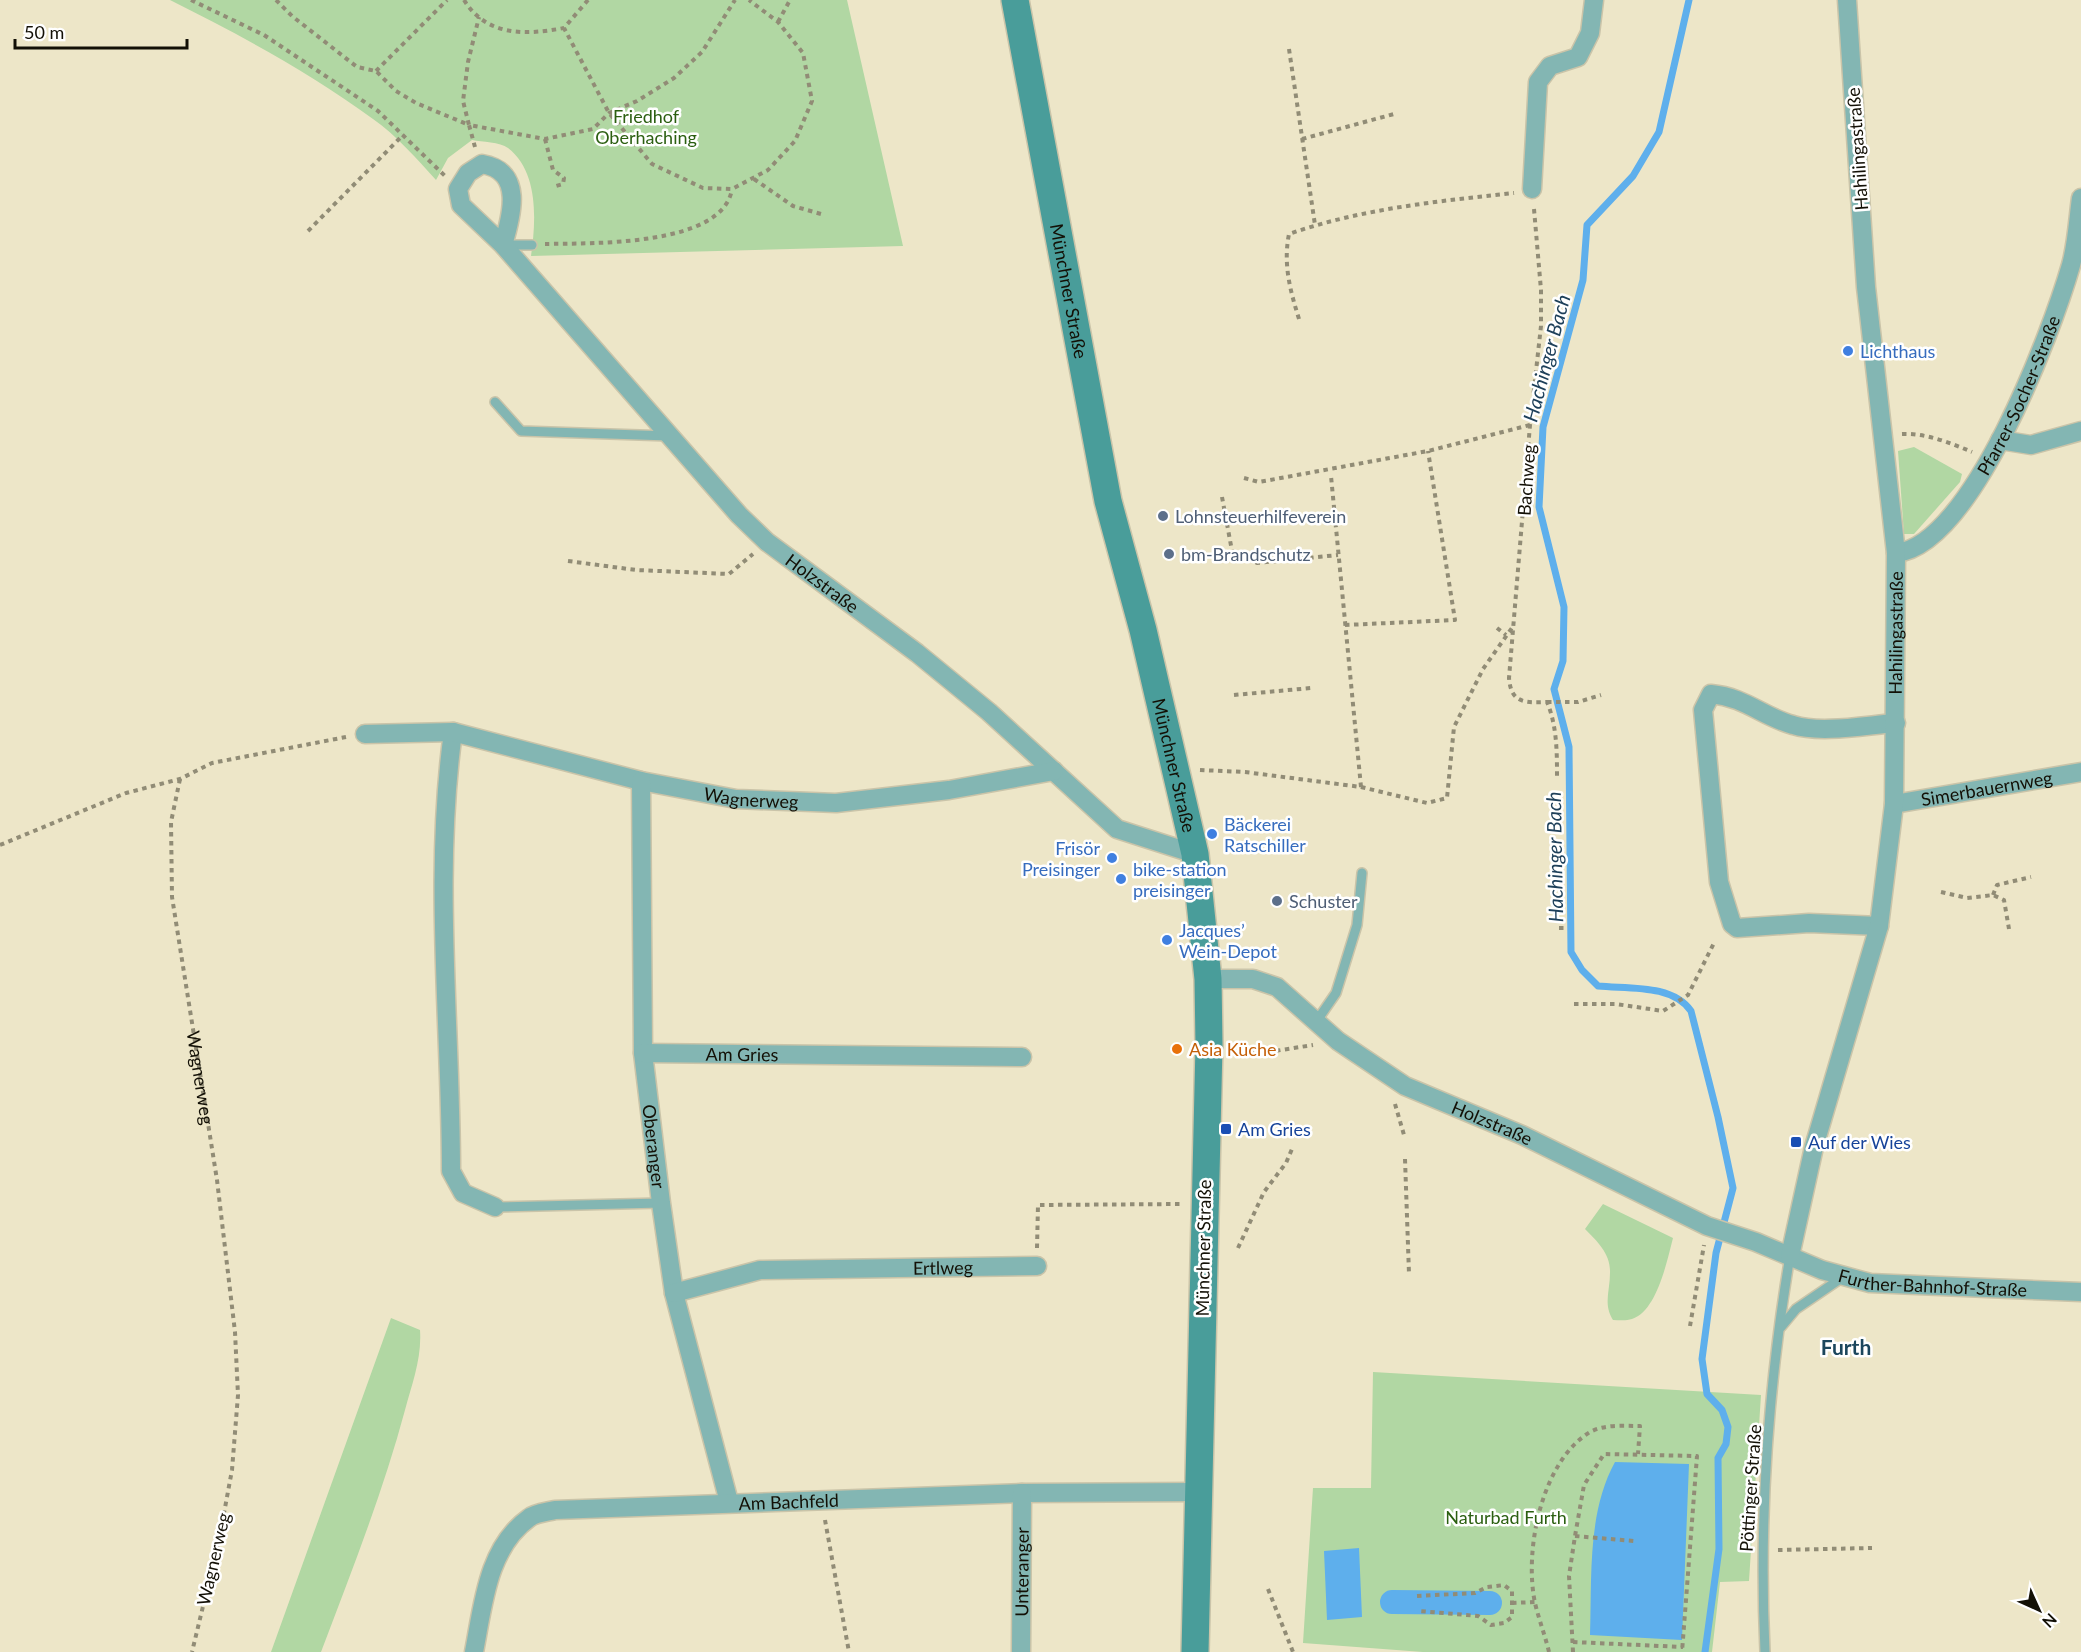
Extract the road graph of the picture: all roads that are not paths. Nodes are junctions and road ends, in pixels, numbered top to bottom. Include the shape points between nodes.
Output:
1 (1015, 0) edge
2 (1594, 0) edge
3 (1847, 0) edge
4 (1532, 189) road end
5 (2081, 198) edge
6 (503, 245) junction
7 (532, 245) road end
8 (495, 402) dead end
9 (2081, 431) edge
10 (669, 436) junction
11 (2000, 440) junction
12 (1896, 553) junction
13 (1896, 723) junction
14 (453, 732) junction
15 (365, 734) road end
16 (1054, 771) junction
17 (2081, 772) edge
18 (640, 781) junction
19 (1894, 804) junction
20 (1195, 854) junction
21 (1362, 873) dead end
22 (1879, 926) junction
23 (1208, 979) junction
24 (1316, 1022) junction
25 (643, 1053) junction
26 (1022, 1057) dead end
27 (661, 1203) junction
28 (495, 1207) joint
29 (1790, 1256) junction
30 (1037, 1266) road end
31 (1843, 1277) junction
32 (2081, 1292) edge
33 (674, 1293) junction
34 (1781, 1327) junction
35 (1197, 1492) junction
36 (1022, 1493) junction
37 (729, 1502) junction
38 (474, 1652) edge
39 (1021, 1652) edge
40 (1195, 1652) edge
41 (1765, 1652) edge

1 - 20 main road, Münchner Straße via 1108,501
2 - 4 street via 1590,33 1578,57 1550,66 1538,82
3 - 12 street, Hahilingastraße via 1866,286
5 - 11 street, Pfarrer-Socher-Straße via 2075,249 2050,331
6 - 6 street, Holzstraße via 513,213 507,178 496,166 482,164 468,173 458,189 461,205
6 - 7 lane
6 - 10 street, Holzstraße
8 - 10 lane via 521,431
9 - 11 street via 2031,445
10 - 16 street, Holzstraße via 767,542 917,653
11 - 12 street, Pfarrer-Socher-Straße via 1970,493 1946,521 1910,552
12 - 13 street, Hahilingastraße
13 - 19 street, Hahilingastraße
13 - 22 street via 1808,728 1792,725 1732,696 1711,694 1703,710 1719,882 1732,924 1737,928 1809,923
14 - 15 street, Wagnerweg
14 - 18 street, Wagnerweg
14 - 28 street via 442,858 451,1171 463,1193
16 - 18 street, Wagnerweg via 949,790 836,804 736,799
16 - 20 street, Holzstraße via 1117,829
17 - 19 street, Simerbauernweg
18 - 25 street, Oberanger
19 - 22 street, Hahilingastraße
20 - 23 main road, Münchner Straße
21 - 24 lane via 1357,925 1336,993
22 - 29 street, Hahilingastraße via 1814,1147
23 - 24 street, Holzstraße via 1253,979 1277,987
23 - 35 main road, Münchner Straße
24 - 29 street, Holzstraße via 1405,1086 1522,1135 1718,1229
25 - 26 street, Am Gries
25 - 27 street, Oberanger
27 - 28 lane
27 - 33 street, Oberanger
29 - 31 street, Further-Bahnhof-Straße
29 - 34 lane, Pöttinger Straße
30 - 33 street, Ertlweg via 760,1270
31 - 32 street, Further-Bahnhof-Straße via 1870,1283
31 - 34 lane via 1796,1309
33 - 37 street, Oberanger
34 - 41 lane, Pöttinger Straße via 1761,1559
35 - 36 street, Am Bachfeld
35 - 40 main road, Münchner Straße
36 - 37 street, Am Bachfeld
36 - 39 street, Unteranger
37 - 38 street, Am Bachfeld via 555,1510 530,1516 512,1533 494,1561

